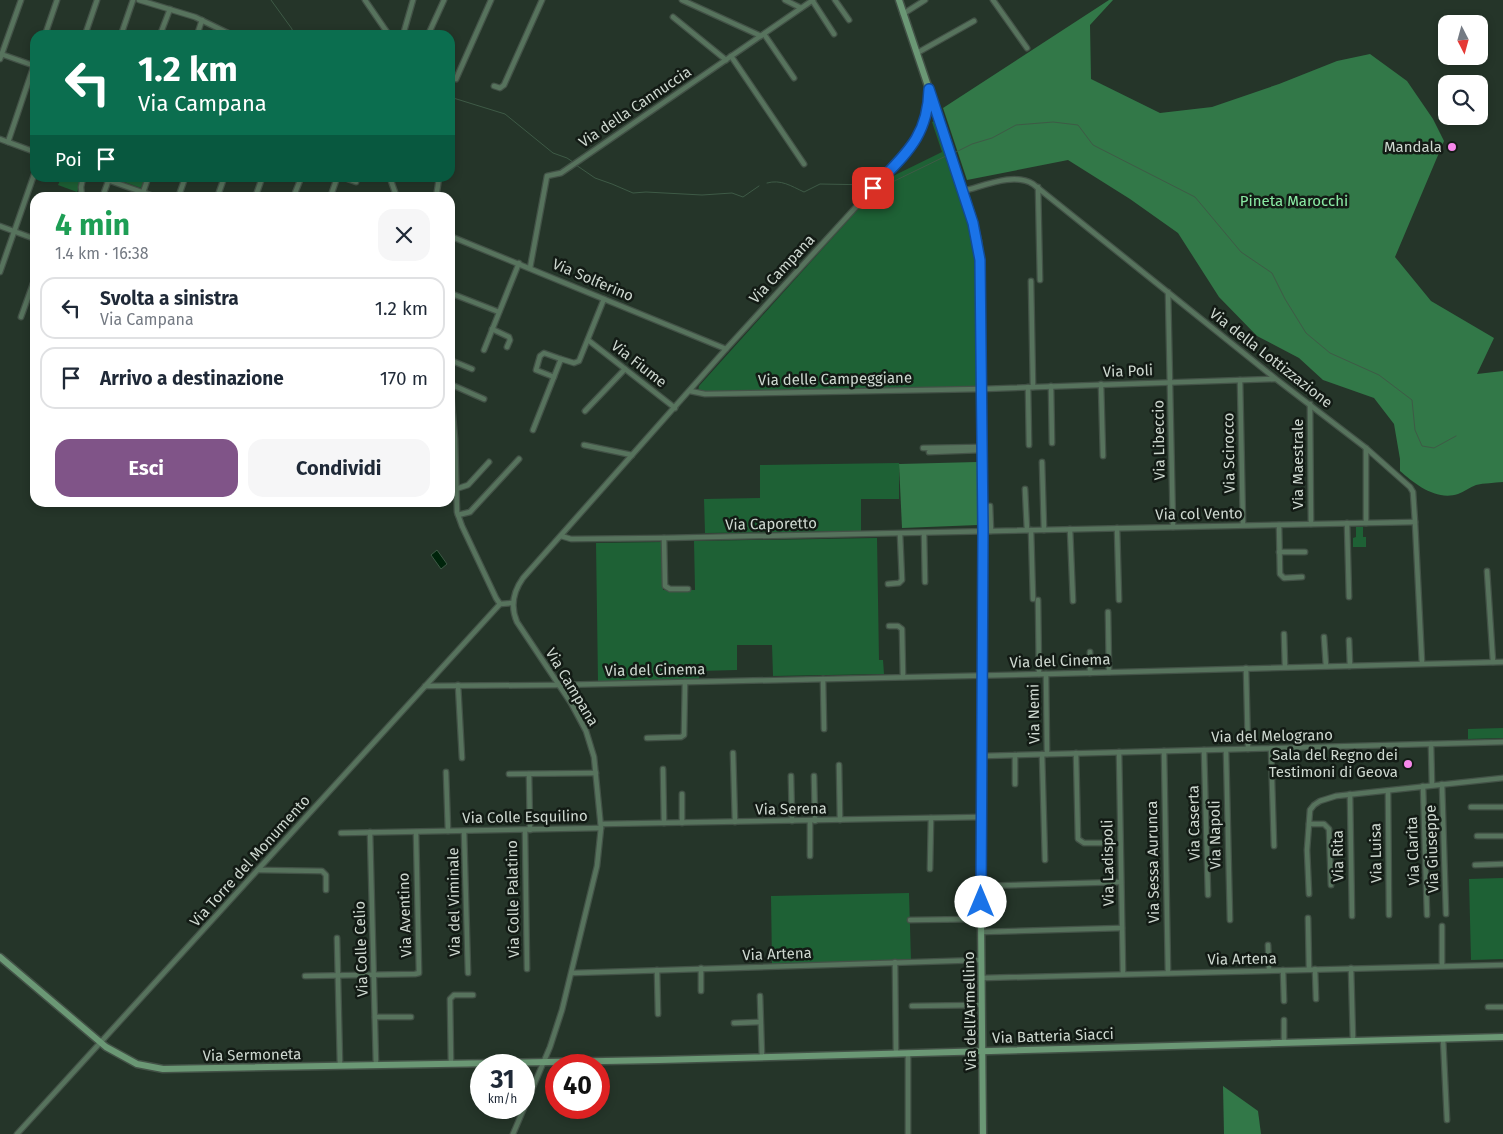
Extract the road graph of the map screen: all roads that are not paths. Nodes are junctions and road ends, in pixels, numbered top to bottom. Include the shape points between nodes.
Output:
1 (21, 0) edge
2 (57, 0) edge
3 (97, 0) edge
4 (133, 0) edge
5 (140, 0) edge
6 (365, 0) edge
7 (414, 0) edge
8 (444, 0) edge
9 (491, 0) edge
10 (542, 0) edge
11 (682, 0) edge
12 (700, 0) edge
13 (785, 0) edge
14 (812, 0) edge
15 (835, 0) edge
16 (899, 0) edge
17 (925, 0) edge
18 (993, 0) edge
19 (698, 6) junction
20 (170, 8) junction
21 (801, 8) junction
22 (904, 14) junction
23 (673, 17) dead end
24 (202, 20) junction
25 (849, 20) dead end
26 (974, 21) dead end
27 (47, 30) edge
28 (86, 30) edge
29 (123, 30) edge
30 (162, 30) edge
31 (199, 30) edge
32 (222, 30) edge
33 (386, 30) edge
34 (405, 30) edge
35 (430, 30) edge
36 (834, 34) dead end
37 (763, 35) junction
38 (1027, 48) dead end
39 (917, 53) junction
40 (1, 54) edge
41 (731, 56) junction
42 (0, 59) edge
43 (726, 60) junction
44 (30, 63) edge
45 (30, 78) edge
46 (794, 78) dead end
47 (456, 79) dead end
48 (494, 86) dead end
49 (929, 89) junction
50 (0, 139) edge
51 (8, 142) junction
52 (30, 150) edge
53 (804, 164) dead end
54 (32, 182) edge
55 (117, 182) edge
56 (147, 182) edge
57 (1038, 188) junction
58 (963, 191) junction
59 (143, 192) joint
60 (0, 226) edge
61 (14, 232) junction
62 (30, 238) edge
63 (455, 238) edge
64 (519, 263) junction
65 (530, 268) junction
66 (0, 272) edge
67 (1040, 280) dead end
68 (1031, 281) dead end
69 (30, 292) edge
70 (1168, 292) junction
71 (455, 296) edge
72 (604, 299) junction
73 (499, 312) junction
74 (21, 317) dead end
75 (492, 330) junction
76 (588, 340) junction
77 (507, 347) dead end
78 (726, 349) junction
79 (484, 350) dead end
80 (561, 359) junction
81 (455, 362) edge
82 (472, 368) dead end
83 (625, 369) junction
84 (554, 378) junction
85 (1276, 379) junction
86 (1240, 380) junction
87 (1170, 382) junction
88 (1101, 384) junction
89 (1051, 386) junction
90 (455, 387) edge
91 (1030, 387) junction
92 (982, 389) junction
93 (690, 391) junction
94 (484, 400) dead end
95 (1310, 404) junction
96 (675, 408) junction
97 (585, 411) dead end
98 (533, 430) dead end
99 (1052, 443) dead end
100 (584, 445) dead end
101 (1029, 445) dead end
102 (923, 448) dead end
103 (982, 448) junction
104 (1366, 448) junction
105 (928, 452) dead end
106 (632, 455) junction
107 (1104, 456) dead end
108 (519, 459) dead end
109 (489, 462) dead end
110 (1042, 462) dead end
111 (455, 474) edge
112 (456, 489) junction
113 (1025, 489) dead end
114 (990, 506) dead end
115 (458, 515) junction
116 (1415, 522) junction
117 (1347, 523) junction
118 (1366, 523) junction
119 (1311, 524) junction
120 (1243, 525) junction
121 (1279, 525) junction
122 (1174, 527) junction
123 (1117, 528) junction
124 (1070, 529) junction
125 (1029, 530) junction
126 (1044, 530) junction
127 (983, 531) junction
128 (991, 531) junction
129 (924, 533) junction
130 (900, 534) junction
131 (561, 536) junction
132 (664, 538) junction
133 (1279, 552) junction
134 (1305, 552) dead end
135 (1487, 571) dead end
136 (1302, 577) dead end
137 (925, 582) dead end
138 (888, 584) dead end
139 (688, 589) dead end
140 (1349, 597) dead end
141 (1119, 600) dead end
142 (1073, 601) dead end
143 (512, 603) junction
144 (500, 604) junction
145 (1108, 612) dead end
146 (889, 626) dead end
147 (1284, 634) dead end
148 (1324, 638) dead end
149 (1349, 640) dead end
150 (1090, 652) dead end
151 (1493, 662) junction
152 (1503, 662) edge
153 (1422, 663) junction
154 (1285, 666) junction
155 (1326, 666) junction
156 (1350, 666) junction
157 (1246, 668) junction
158 (1109, 672) junction
159 (1090, 673) junction
160 (1039, 674) junction
161 (1046, 674) junction
162 (982, 675) junction
163 (903, 677) junction
164 (823, 679) junction
165 (685, 682) junction
166 (458, 685) junction
167 (558, 685) junction
168 (425, 686) junction
169 (824, 729) dead end
170 (647, 738) dead end
171 (1503, 742) edge
172 (1431, 744) junction
173 (1272, 748) junction
174 (1248, 749) junction
175 (1204, 750) junction
176 (1226, 750) junction
177 (1164, 751) junction
178 (1119, 752) junction
179 (733, 753) dead end
180 (1076, 753) junction
181 (1045, 754) junction
182 (1015, 755) junction
183 (982, 756) junction
184 (462, 758) dead end
185 (839, 765) dead end
186 (663, 769) dead end
187 (446, 772) dead end
188 (596, 773) junction
189 (509, 774) dead end
190 (528, 774) junction
191 (792, 776) dead end
192 (814, 776) dead end
193 (1503, 778) edge
194 (1015, 784) dead end
195 (1442, 784) junction
196 (1432, 785) junction
197 (1423, 786) junction
198 (1388, 791) junction
199 (682, 794) dead end
200 (1350, 794) junction
201 (1471, 807) dead end
202 (1503, 807) edge
203 (931, 818) junction
204 (982, 818) junction
205 (840, 820) junction
206 (792, 821) junction
207 (812, 821) junction
208 (735, 822) junction
209 (664, 823) junction
210 (682, 823) junction
211 (1310, 824) junction
212 (601, 826) junction
213 (528, 830) junction
214 (448, 831) junction
215 (464, 831) junction
216 (370, 832) junction
217 (416, 832) junction
218 (341, 833) dead end
219 (1477, 836) dead end
220 (1503, 836) edge
221 (1103, 843) dead end
222 (1274, 846) dead end
223 (810, 856) dead end
224 (1045, 860) dead end
225 (1503, 864) edge
226 (1475, 865) dead end
227 (259, 870) junction
228 (930, 870) dead end
229 (1121, 882) junction
230 (1331, 885) dead end
231 (981, 886) junction
232 (326, 890) dead end
233 (1308, 894) dead end
234 (1208, 895) dead end
235 (1446, 914) dead end
236 (1389, 915) dead end
237 (1427, 915) dead end
238 (1352, 916) dead end
239 (1308, 918) dead end
240 (981, 919) junction
241 (910, 920) dead end
242 (1230, 920) dead end
243 (1442, 926) dead end
244 (1122, 928) junction
245 (981, 932) junction
246 (337, 938) dead end
247 (1268, 945) dead end
248 (0, 957) edge
249 (982, 960) junction
250 (895, 962) junction
251 (1503, 965) edge
252 (1442, 966) junction
253 (701, 968) junction
254 (1351, 968) junction
255 (527, 969) dead end
256 (1309, 969) junction
257 (1315, 969) junction
258 (657, 970) junction
259 (1269, 970) junction
260 (1283, 970) junction
261 (468, 973) dead end
262 (572, 973) junction
263 (1168, 973) junction
264 (1123, 974) junction
265 (374, 975) junction
266 (305, 976) dead end
267 (338, 976) junction
268 (982, 978) junction
269 (701, 991) dead end
270 (473, 995) dead end
271 (760, 996) dead end
272 (1316, 999) dead end
273 (1284, 1001) dead end
274 (982, 1005) junction
275 (912, 1006) dead end
276 (1488, 1007) dead end
277 (1503, 1007) edge
278 (658, 1014) dead end
279 (375, 1017) junction
280 (411, 1017) dead end
281 (1284, 1020) dead end
282 (760, 1022) junction
283 (734, 1023) dead end
284 (1503, 1037) edge
285 (1443, 1038) junction
286 (1353, 1040) junction
287 (1284, 1042) junction
288 (101, 1043) junction
289 (983, 1051) junction
290 (908, 1053) junction
291 (896, 1054) junction
292 (762, 1057) junction
293 (543, 1062) junction
294 (451, 1063) junction
295 (376, 1065) junction
296 (340, 1066) junction
297 (1446, 1120) dead end
298 (17, 1134) edge
299 (513, 1134) edge
300 (908, 1134) edge
301 (983, 1134) edge

1 - 40 street
2 - 27 street
3 - 28 street
4 - 29 street
5 - 20 street
6 - 33 street
7 - 34 street
8 - 35 street
9 - 47 street
10 - 48 street via 504,85 500,88
11 - 19 street
12 - 19 street
13 - 21 street
14 - 21 street, Via della Cannuccia
14 - 36 street
15 - 25 street
16 - 22 street, Via dell'Armellino
17 - 22 street
18 - 38 street
19 - 37 street
20 - 24 street
20 - 30 street
21 - 37 street, Via della Cannuccia
22 - 39 street, Via dell'Armellino
23 - 43 street
24 - 31 street
24 - 32 street
26 - 39 street
37 - 41 street, Via della Cannuccia
37 - 46 street
39 - 49 street, Via dell'Armellino
40 - 42 street
40 - 44 street
41 - 43 street, Via della Cannuccia
41 - 53 street
43 - 65 street, Via della Cannuccia via 570,167 546,178
45 - 51 street
49 - 58 street, Via dell'Armellino
49 - 78 street, Via Campana via 927,113 910,148
50 - 51 street
51 - 52 street
54 - 61 street
55 - 59 street
56 - 59 street
57 - 58 street, Via della Lottizzazione via 1026,180 1014,179
57 - 67 street
57 - 70 street, Via della Lottizzazione
58 - 92 street, Via dell'Armellino via 975,228 979,254
60 - 61 street
61 - 62 street
61 - 66 street
63 - 64 street, Via Solferino
64 - 65 street, Via Solferino
64 - 73 street
65 - 72 street, Via Solferino
68 - 91 street
69 - 74 street
70 - 85 street, Via della Lottizzazione
70 - 87 street, Via Libeccio
71 - 73 street
72 - 76 street
72 - 78 street, Via Solferino
73 - 75 street
75 - 77 street via 509,337
75 - 79 street
76 - 80 street via 577,363
76 - 83 street, Via Fiume
78 - 93 street, Via Campana
80 - 84 street
80 - 84 street via 546,353 540,356 536,370
81 - 82 street
83 - 96 street, Via Fiume
83 - 97 street
84 - 98 street
85 - 86 street, Via Poli
85 - 95 street, Via della Lottizzazione
86 - 87 street, Via Poli
86 - 120 street, Via Scirocco
87 - 88 street, Via Poli
87 - 122 street, Via Libeccio
88 - 89 street, Via Poli
88 - 107 street
89 - 91 street, Via Poli
89 - 99 street
90 - 94 street
91 - 92 street, Via Poli
91 - 101 street
92 - 93 street, Via delle Campeggiane via 705,394
92 - 103 street, Via dell'Armellino
93 - 96 street, Via Campana
95 - 104 street, Via della Lottizzazione
95 - 119 street, Via Maestrale
96 - 106 street, Via Campana
100 - 106 street
102 - 103 street
103 - 105 street
103 - 127 street, Via dell'Armellino
104 - 116 street, Via della Lottizzazione via 1411,488
104 - 118 street
106 - 131 street, Via Campana
108 - 115 street via 470,512
109 - 112 street via 466,486
110 - 126 street
111 - 112 street
112 - 115 street
113 - 125 street
114 - 128 street
115 - 144 street
116 - 118 street, Via col Vento
116 - 153 street, Via della Lottizzazione
117 - 118 street, Via col Vento
117 - 119 street, Via col Vento
117 - 140 street
119 - 121 street, Via col Vento
120 - 121 street, Via col Vento
120 - 122 street, Via col Vento
121 - 133 street
122 - 123 street, Via col Vento
123 - 124 street, Via col Vento
123 - 141 street
124 - 126 street, Via col Vento
124 - 142 street
125 - 126 street, Via col Vento
125 - 128 street, Via col Vento
125 - 160 street
127 - 128 street, Via col Vento
127 - 129 street, Via Caporetto
127 - 162 street, Via dell'Armellino
129 - 130 street, Via Caporetto
129 - 137 street
130 - 132 street, Via Caporetto
130 - 138 street via 902,580
131 - 132 street, Via Caporetto via 571,539
131 - 143 street, Via Campana via 521,581
132 - 139 street via 665,586
133 - 134 street
133 - 136 street via 1280,575 1284,578
135 - 151 street
143 - 144 street
143 - 167 street, Via Campana via 519,626
144 - 168 street, Via Torre del Monumento
145 - 158 street
146 - 163 street via 898,626 902,630
147 - 154 street
148 - 155 street
149 - 156 street
150 - 159 street
151 - 152 street, Via del Cinema
151 - 153 street, Via del Cinema
153 - 156 street, Via del Cinema
154 - 155 street, Via del Cinema
154 - 157 street, Via del Cinema
155 - 156 street, Via del Cinema
157 - 158 street, Via del Cinema
157 - 174 street
158 - 159 street, Via del Cinema
159 - 161 street, Via del Cinema
160 - 161 street, Via del Cinema
160 - 162 street, Via del Cinema
161 - 181 street, Via Nemi
162 - 163 street, Via del Cinema
162 - 183 street, Via dell'Armellino
163 - 164 street, Via del Cinema
164 - 165 street, Via del Cinema
164 - 169 street
165 - 167 street, Via del Cinema
165 - 170 street via 684,735
166 - 167 street, Via del Cinema
166 - 168 street, Via del Cinema
166 - 184 street
167 - 188 street, Via Campana via 584,726
168 - 227 street, Via Torre del Monumento
171 - 172 street, Via del Melograno
172 - 173 street, Via del Melograno
172 - 196 street
173 - 174 street, Via del Melograno
173 - 222 street
174 - 176 street, Via del Melograno
175 - 176 street, Via del Melograno
175 - 177 street, Via del Melograno
175 - 234 street, Via Caserta
176 - 242 street, Via Napoli
177 - 178 street, Via del Melograno
177 - 263 street, Via Sessa Aurunca
178 - 180 street, Via del Melograno
178 - 229 street, Via Ladispoli
179 - 208 street
180 - 181 street, Via del Melograno
180 - 221 street via 1078,839 1084,843
181 - 182 street, Via del Melograno
181 - 224 street
182 - 183 street, Via del Melograno
182 - 194 street
183 - 204 street, Via dell'Armellino
185 - 205 street
186 - 209 street
187 - 214 street, Via Colle Esquilino
188 - 190 street
188 - 212 street, Via Campana
189 - 190 street
190 - 213 street, Via Colle Palatino
191 - 206 street
192 - 207 street
193 - 195 street
195 - 196 street
195 - 235 street, Via Giuseppe
196 - 197 street
197 - 198 street
197 - 237 street, Via Clarita
198 - 200 street
198 - 236 street, Via Luisa
199 - 210 street
200 - 211 street via 1316,803 1310,810
200 - 238 street, Via Rita
201 - 202 street
203 - 204 street, Via Serena
203 - 205 street, Via Serena
203 - 228 street
204 - 231 street, Via dell'Armellino
205 - 207 street, Via Serena
206 - 207 street, Via Serena
206 - 208 street, Via Serena
207 - 223 street
208 - 210 street, Via Serena
209 - 210 street, Via Serena
209 - 212 street, Via Serena
211 - 230 street via 1324,824 1329,829
211 - 233 street
212 - 213 street, Via Colle Esquilino
212 - 262 street, Via Campana via 598,862
213 - 215 street, Via Colle Esquilino
213 - 255 street, Via Colle Palatino
214 - 215 street, Via Colle Esquilino
214 - 217 street, Via Colle Esquilino
215 - 261 street, Via del Viminale
216 - 217 street, Via Colle Esquilino
216 - 218 street, Via Colle Esquilino
216 - 265 street, Via Colle Celio
217 - 265 street, Via Aventino via 419,972
219 - 220 street
225 - 226 street
227 - 232 street via 322,871 326,875
227 - 288 street, Via Torre del Monumento
229 - 231 street
229 - 244 street, Via Ladispoli
231 - 240 street, Via dell'Armellino
239 - 256 street
240 - 241 street
240 - 245 street, Via dell'Armellino
243 - 252 street
244 - 245 street
244 - 264 street, Via Ladispoli
245 - 249 street, Via dell'Armellino
246 - 267 street
247 - 259 street
248 - 288 street, Via Sermoneta
249 - 250 street, Via Artena
249 - 268 street, Via dell'Armellino
250 - 253 street, Via Artena
250 - 291 street
251 - 252 street, Via Artena
252 - 254 street, Via Artena
253 - 258 street, Via Artena
253 - 269 street
254 - 257 street, Via Artena
254 - 286 street
256 - 257 street, Via Artena
256 - 260 street, Via Artena
257 - 272 street
258 - 262 street, Via Artena
258 - 278 street
259 - 260 street, Via Artena
259 - 263 street, Via Artena
260 - 273 street
262 - 293 street, Via Campana via 560,1019
263 - 264 street, Via Artena
264 - 268 street, Via Artena
265 - 267 street, Via Aventino
265 - 279 street, Via Colle Celio
266 - 267 street, Via Aventino
267 - 296 street
268 - 274 street, Via dell'Armellino
270 - 294 street via 453,995 450,999
271 - 282 street
274 - 275 street
274 - 289 street, Via dell'Armellino
276 - 277 street
279 - 280 street
279 - 295 street, Via Colle Celio
281 - 287 street
282 - 283 street
282 - 292 street
284 - 285 street, Via Batteria Siacci
285 - 286 street, Via Batteria Siacci
285 - 297 street
286 - 287 street, Via Batteria Siacci
287 - 289 street, Via Batteria Siacci
288 - 296 street, Via Sermoneta via 130,1061 158,1069
288 - 298 street, Via Torre del Monumento
289 - 290 street, Via Batteria Siacci
289 - 301 street, Via dell'Armellino
290 - 291 street, Via Batteria Siacci
290 - 300 street
291 - 292 street, Via Batteria Siacci
292 - 293 street, Via Batteria Siacci
293 - 294 street, Via Sermoneta
293 - 299 street, Via Campana
294 - 295 street, Via Sermoneta
295 - 296 street, Via Sermoneta

